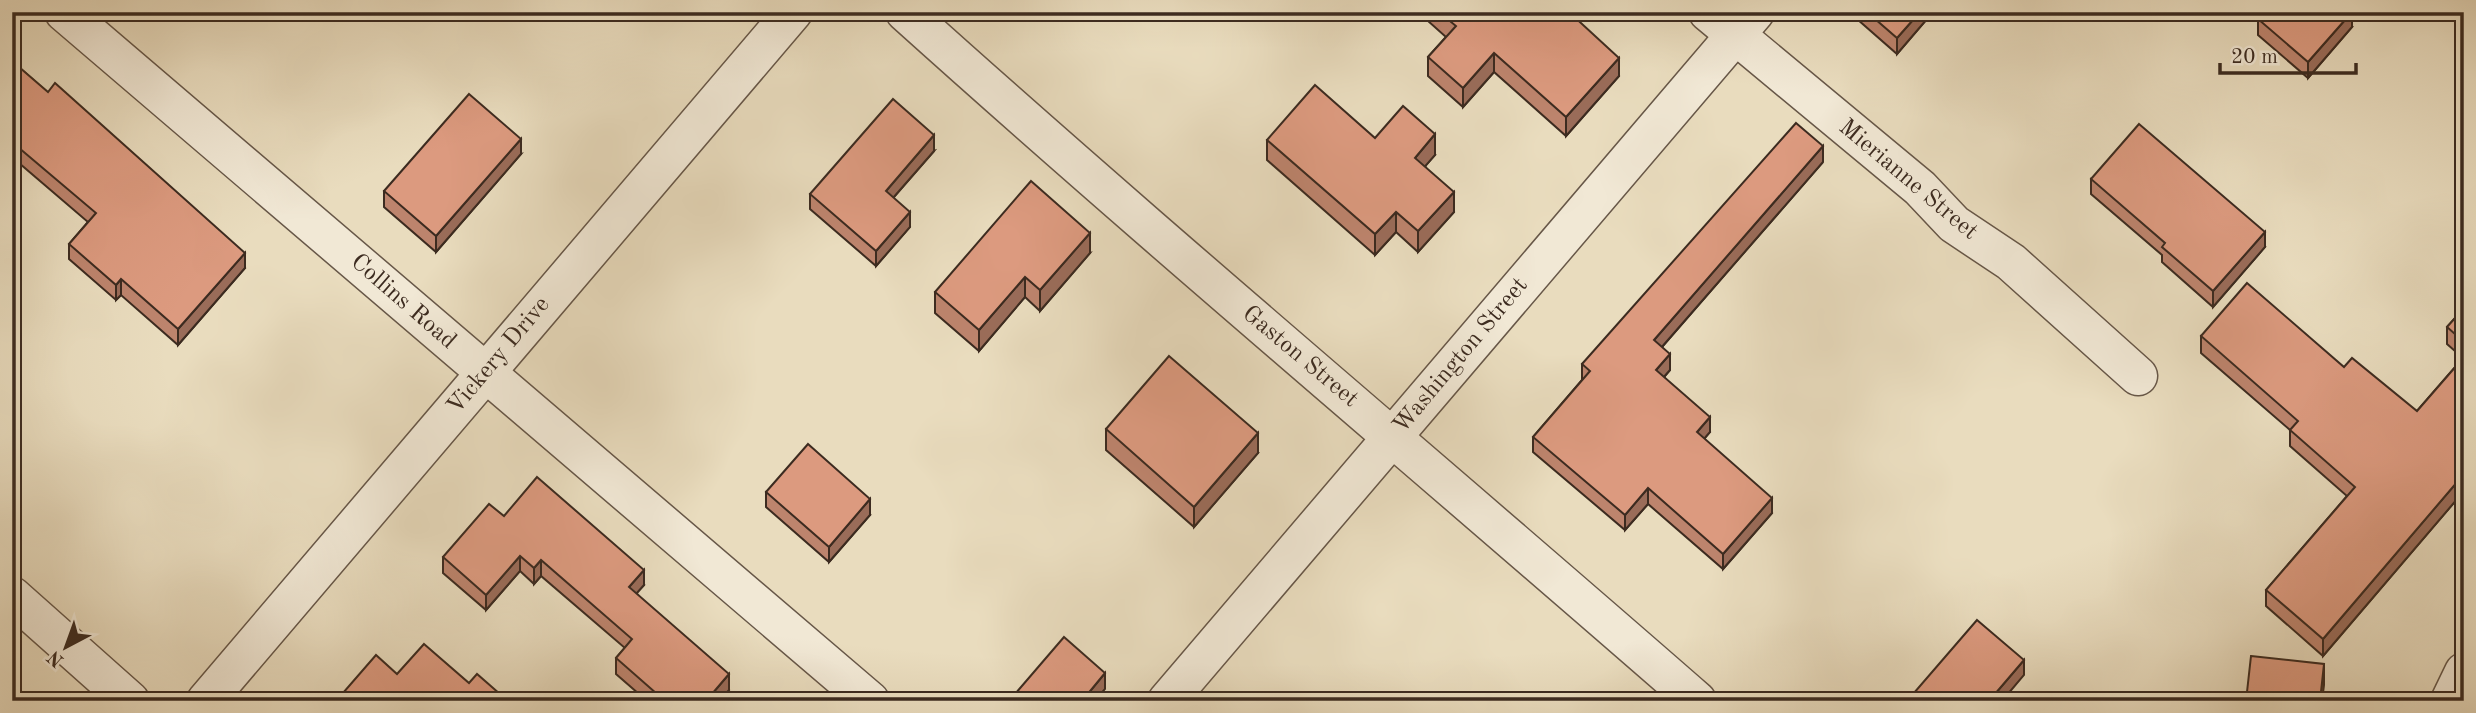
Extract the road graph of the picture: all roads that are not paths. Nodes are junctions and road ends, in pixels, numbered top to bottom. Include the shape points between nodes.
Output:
1 (64, 12) edge
2 (793, 12) edge
3 (905, 12) edge
4 (1732, 20) edge
5 (485, 373) junction
6 (2138, 376) dead end
7 (1393, 436) junction
8 (12, 596) edge
9 (2464, 672) edge
10 (130, 701) edge
11 (206, 701) edge
12 (870, 701) edge
13 (1167, 701) edge
14 (1697, 701) edge
15 (2450, 701) edge

1 - 5 street, Collins Road
2 - 5 street, Vickery Drive
3 - 7 street, Gaston Street via 1117,202
4 - 6 street, Mierianne Street via 1920,188 1954,224 2011,262
4 - 7 street, Washington Street
5 - 11 street, Vickery Drive
5 - 12 street, Collins Road
7 - 13 street, Washington Street
7 - 14 street, Gaston Street
8 - 10 street
9 - 15 street

